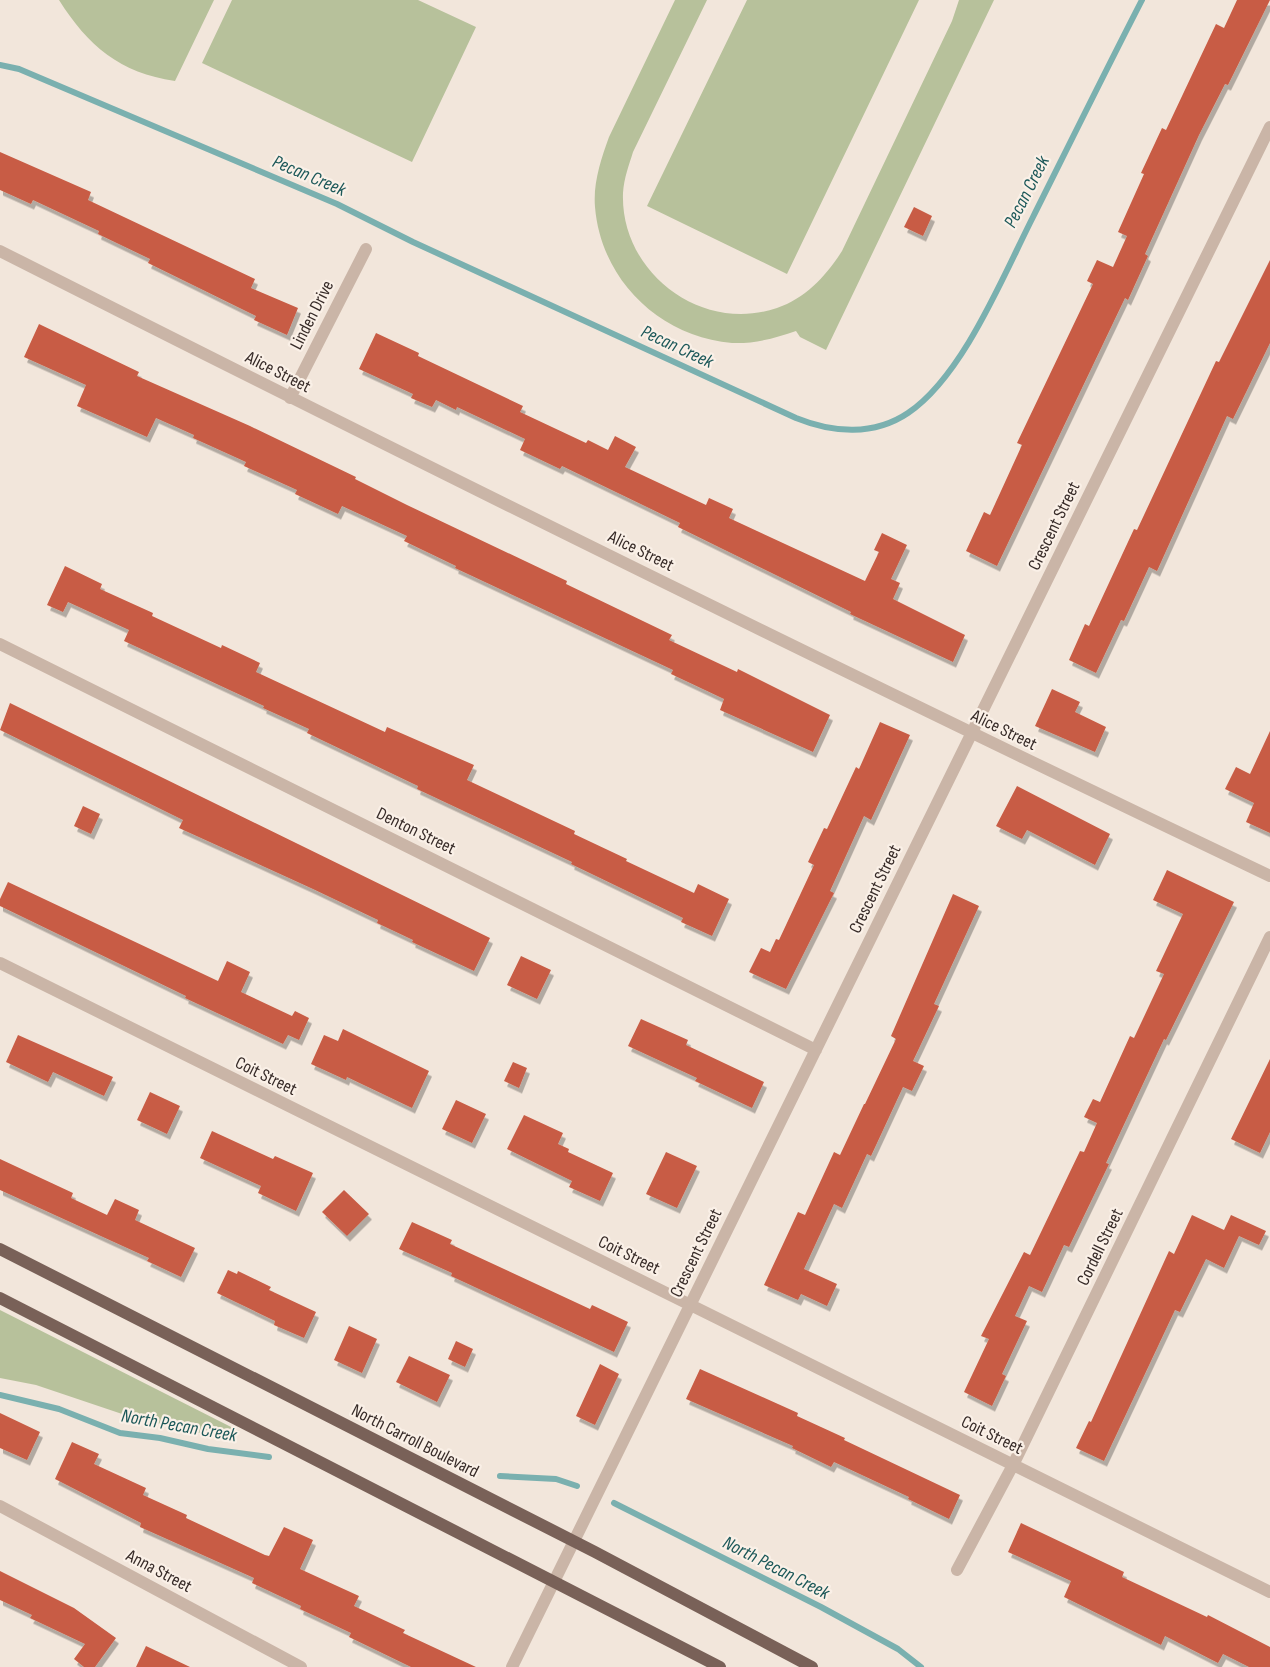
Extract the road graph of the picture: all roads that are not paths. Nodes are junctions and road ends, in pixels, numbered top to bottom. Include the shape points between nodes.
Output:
1 (1270, 127) edge
2 (366, 249) dead end
3 (0, 251) edge
4 (290, 398) junction
5 (0, 644) edge
6 (971, 733) junction
7 (1270, 876) edge
8 (1270, 937) edge
9 (0, 963) edge
10 (816, 1050) junction
11 (0, 1249) edge
12 (0, 1298) edge
13 (690, 1305) junction
14 (1013, 1465) junction
15 (0, 1506) edge
16 (574, 1542) junction
17 (956, 1570) dead end
18 (554, 1583) junction
19 (1270, 1592) edge
20 (301, 1667) edge
21 (512, 1667) edge
22 (720, 1667) edge
23 (812, 1667) edge

1 - 6 street, Crescent Street
2 - 4 street, Linden Drive
3 - 4 street, Alice Street
4 - 6 street, Alice Street
5 - 10 street, Denton Street
6 - 7 street, Alice Street
6 - 10 street, Crescent Street
8 - 14 street, Cordell Street
9 - 13 street, Coit Street
10 - 13 street, Crescent Street
11 - 16 main road, North Carroll Boulevard
12 - 18 main road
13 - 14 street, Coit Street
13 - 16 street, Crescent Street
14 - 17 street, Cordell Street
14 - 19 street, Coit Street
15 - 20 street, Anna Street
16 - 18 street, Crescent Street
16 - 23 main road, North Carroll Boulevard
18 - 21 street, Crescent Street
18 - 22 main road

